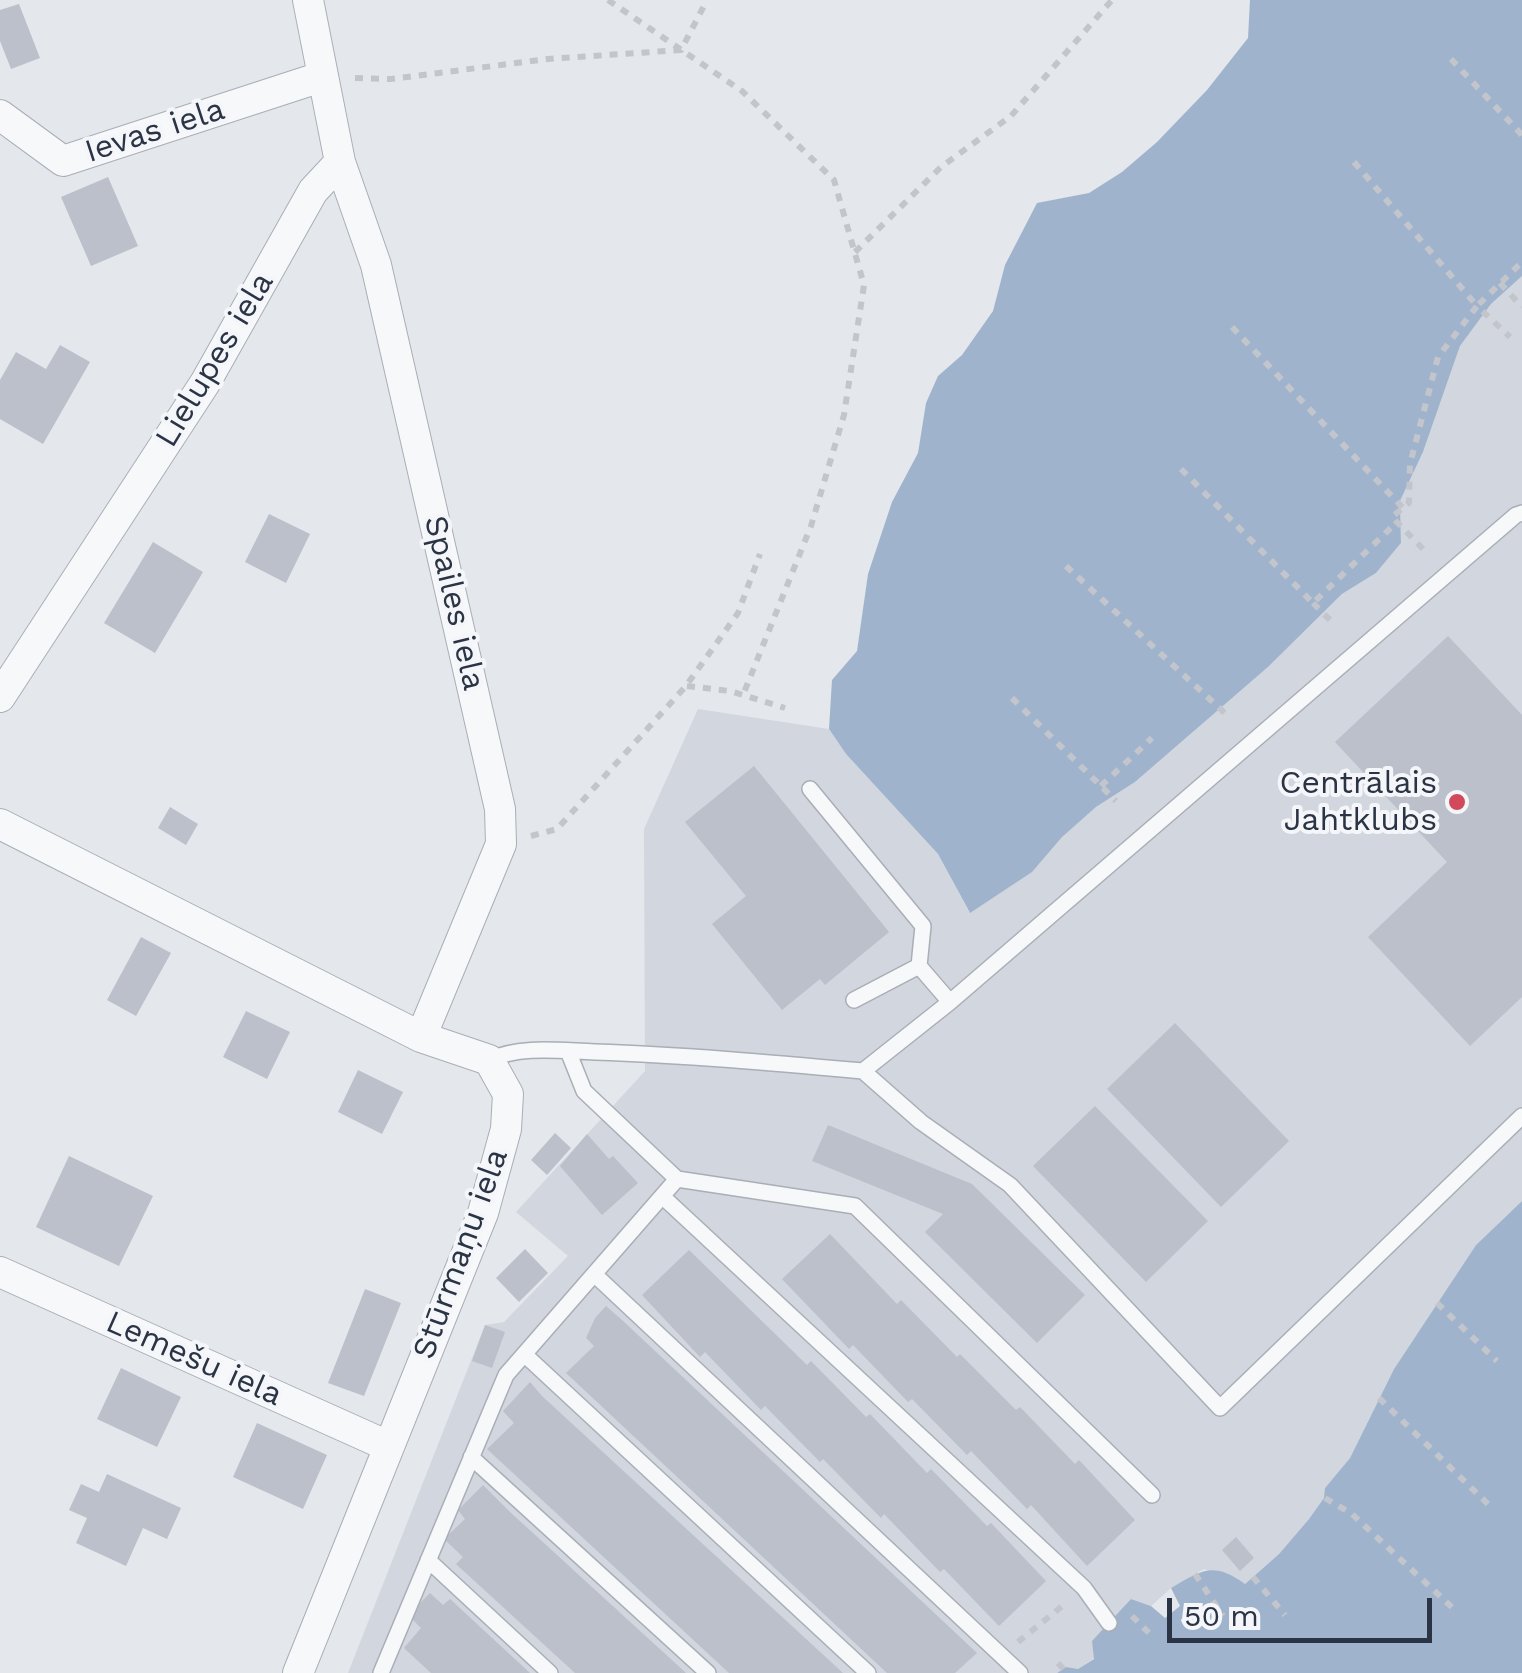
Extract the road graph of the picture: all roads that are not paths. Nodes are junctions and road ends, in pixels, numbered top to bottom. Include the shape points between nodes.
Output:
1 (308, 0) edge
2 (321, 76) junction
3 (0, 115) edge
4 (340, 162) junction
5 (1522, 513) edge
6 (0, 696) edge
7 (810, 789) dead end
8 (0, 824) edge
9 (918, 966) junction
10 (854, 1000) dead end
11 (950, 1002) junction
12 (421, 1037) junction
13 (568, 1051) junction
14 (490, 1060) junction
15 (864, 1071) junction
16 (1522, 1116) edge
17 (677, 1178) junction
18 (662, 1196) junction
19 (0, 1272) edge
20 (594, 1274) junction
21 (524, 1354) junction
22 (388, 1446) junction
23 (471, 1457) junction
24 (1152, 1495) dead end
25 (428, 1560) junction
26 (1110, 1622) dead end
27 (383, 1667) edge
28 (298, 1673) edge
29 (399, 1673) edge
30 (550, 1673) edge
31 (708, 1673) edge
32 (868, 1673) edge
33 (1020, 1673) edge

1 - 2 street
2 - 3 street, Ievas iela via 64,162
2 - 4 street
4 - 6 street, Lielupes iela via 314,191 205,382
4 - 12 street, Spailes iela via 380,283 500,809 501,844
5 - 11 lane
7 - 9 lane via 923,926
8 - 12 street
9 - 10 lane
9 - 11 lane
11 - 15 lane
12 - 14 street
13 - 14 lane via 506,1052
13 - 15 lane
13 - 17 lane via 584,1091
14 - 22 street, Stūrmaņu iela via 508,1094 506,1128 483,1213
15 - 16 lane via 920,1122 1010,1185 1220,1408
17 - 18 lane
17 - 24 lane via 855,1206
18 - 20 lane
18 - 26 lane via 1084,1588
19 - 22 street, Lemešu iela
20 - 21 lane
20 - 33 lane
21 - 23 lane via 506,1375
21 - 32 lane
22 - 28 street, Stūrmaņu iela
23 - 25 lane
23 - 31 lane
25 - 27 lane
25 - 30 lane
27 - 29 lane

